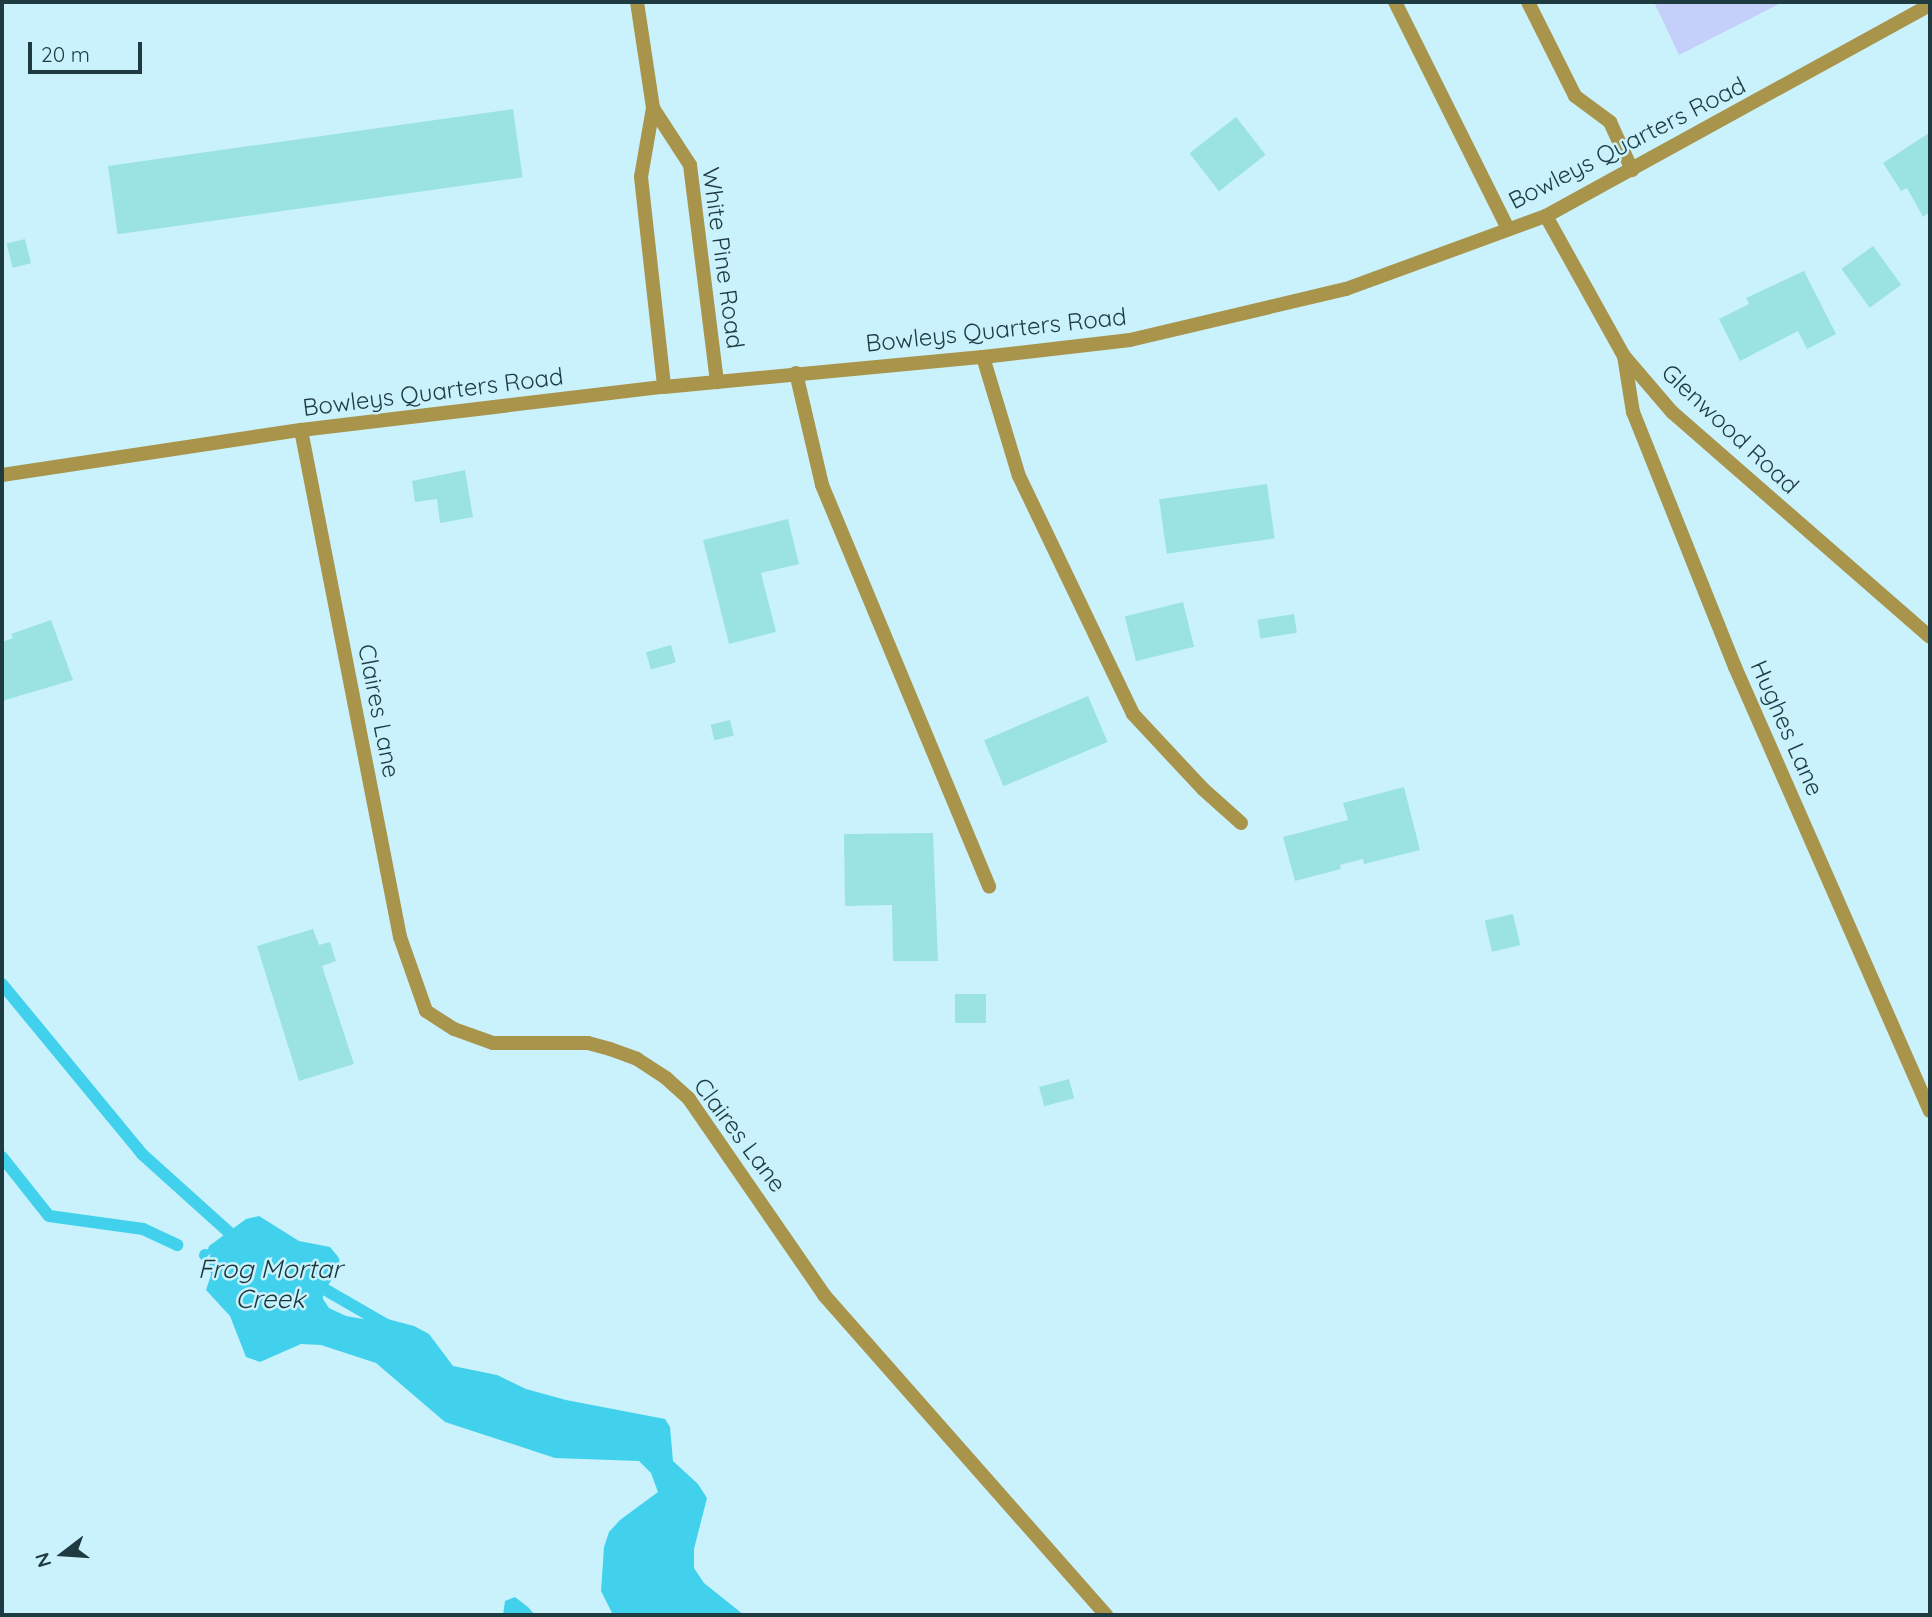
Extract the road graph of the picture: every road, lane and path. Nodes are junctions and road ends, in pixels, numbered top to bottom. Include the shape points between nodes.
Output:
1 (638, 2) edge
2 (1395, 2) edge
3 (1528, 2) edge
4 (1930, 5) edge
5 (653, 108) junction
6 (1632, 170) junction
7 (1546, 216) junction
8 (1508, 229) junction
9 (1624, 356) junction
10 (983, 357) junction
11 (796, 373) junction
12 (717, 382) junction
13 (664, 387) junction
14 (301, 430) junction
15 (2, 475) edge
16 (1930, 637) edge
17 (1241, 823) dead end
18 (989, 887) dead end
19 (1930, 1111) edge
20 (1106, 1615) edge

1 - 5 street, White Pine Road
2 - 8 street
3 - 6 street via 1575,96 1610,122
4 - 6 street, Bowleys Quarters Road
5 - 12 street, White Pine Road via 690,165
5 - 13 street, White Pine Road via 641,177
6 - 7 street, Bowleys Quarters Road
7 - 8 street, Bowleys Quarters Road
7 - 9 street, Glenwood Road
8 - 10 street, Bowleys Quarters Road via 1346,289 1130,340
9 - 16 street, Glenwood Road via 1672,412
9 - 19 street, Hughes Lane via 1633,412 1735,667
10 - 11 street, Bowleys Quarters Road
10 - 17 street via 1019,476 1133,714
11 - 12 street, Bowleys Quarters Road
11 - 18 street via 822,485
12 - 13 street, Bowleys Quarters Road
13 - 14 street, Bowleys Quarters Road
14 - 15 street, Bowleys Quarters Road
14 - 20 street, Claires Lane via 400,937 426,1011 454,1030 493,1043 588,1044 610,1049 637,1059 666,1078 689,1099 824,1295

